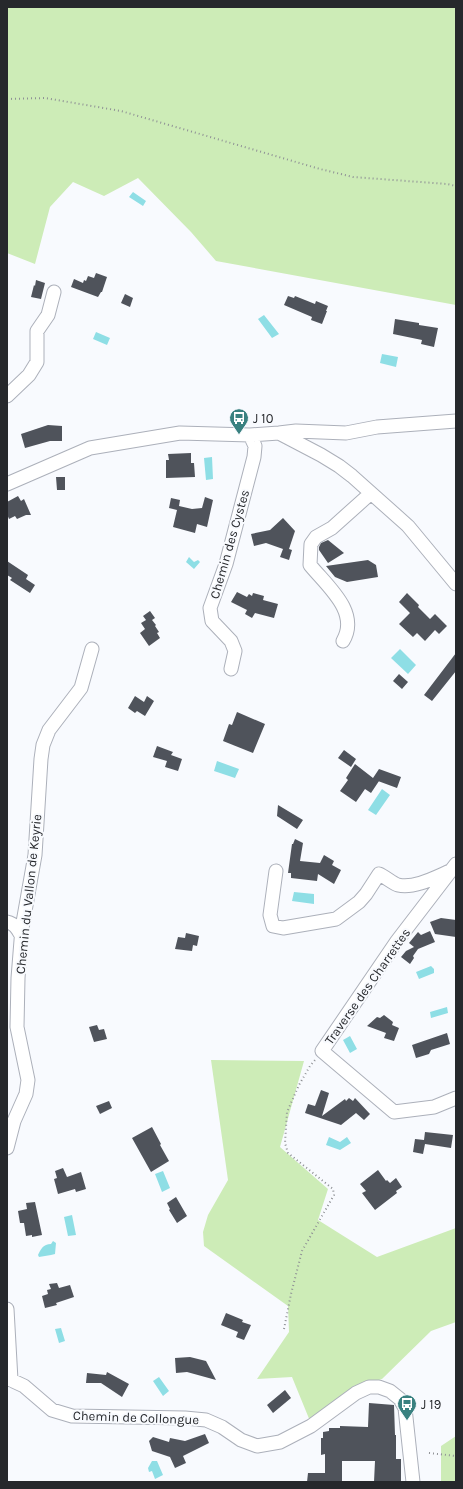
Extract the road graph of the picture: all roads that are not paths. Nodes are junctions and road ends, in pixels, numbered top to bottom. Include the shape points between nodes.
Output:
1 (54, 292) dead end
2 (7, 396) edge
3 (456, 421) edge
4 (279, 433) junction
5 (250, 435) junction
6 (7, 484) edge
7 (371, 493) junction
8 (456, 584) edge
9 (343, 641) dead end
10 (92, 649) dead end
11 (231, 669) dead end
12 (453, 868) edge
13 (276, 870) dead end
14 (7, 922) edge
15 (21, 935) junction
16 (456, 1098) edge
17 (7, 1148) edge
18 (7, 1309) edge
19 (9, 1381) edge
20 (414, 1482) edge

1 - 2 street via 48,315 37,330 37,362 29,375
3 - 4 street via 377,427 346,433
4 - 5 street
4 - 7 street via 339,466
5 - 6 street via 180,433 90,448
5 - 11 street, Chemin des Cystes via 255,446 254,457 226,564 210,608 212,621 231,641 235,651
7 - 8 street via 408,526
7 - 9 street via 332,528 316,536 310,544 310,565 344,606 348,617 348,634
10 - 15 street, Chemin du Vallon de Keyrie via 80,688 49,730 43,744 35,855
12 - 13 street via 418,884 398,885 379,874 359,902 336,919 283,928 274,926 270,915
12 - 16 street, Traverse des Charrettes via 397,941 322,1051 394,1112 434,1107
14 - 15 street via 16,926
15 - 17 street, Chemin du Vallon de Keyrie via 17,1027 28,1080 26,1094 14,1120
18 - 19 street
19 - 20 street, Chemin de Collongue via 24,1386 52,1410 72,1416 206,1420 257,1446 280,1442 310,1426 356,1393 369,1387 379,1387 390,1391 405,1408

